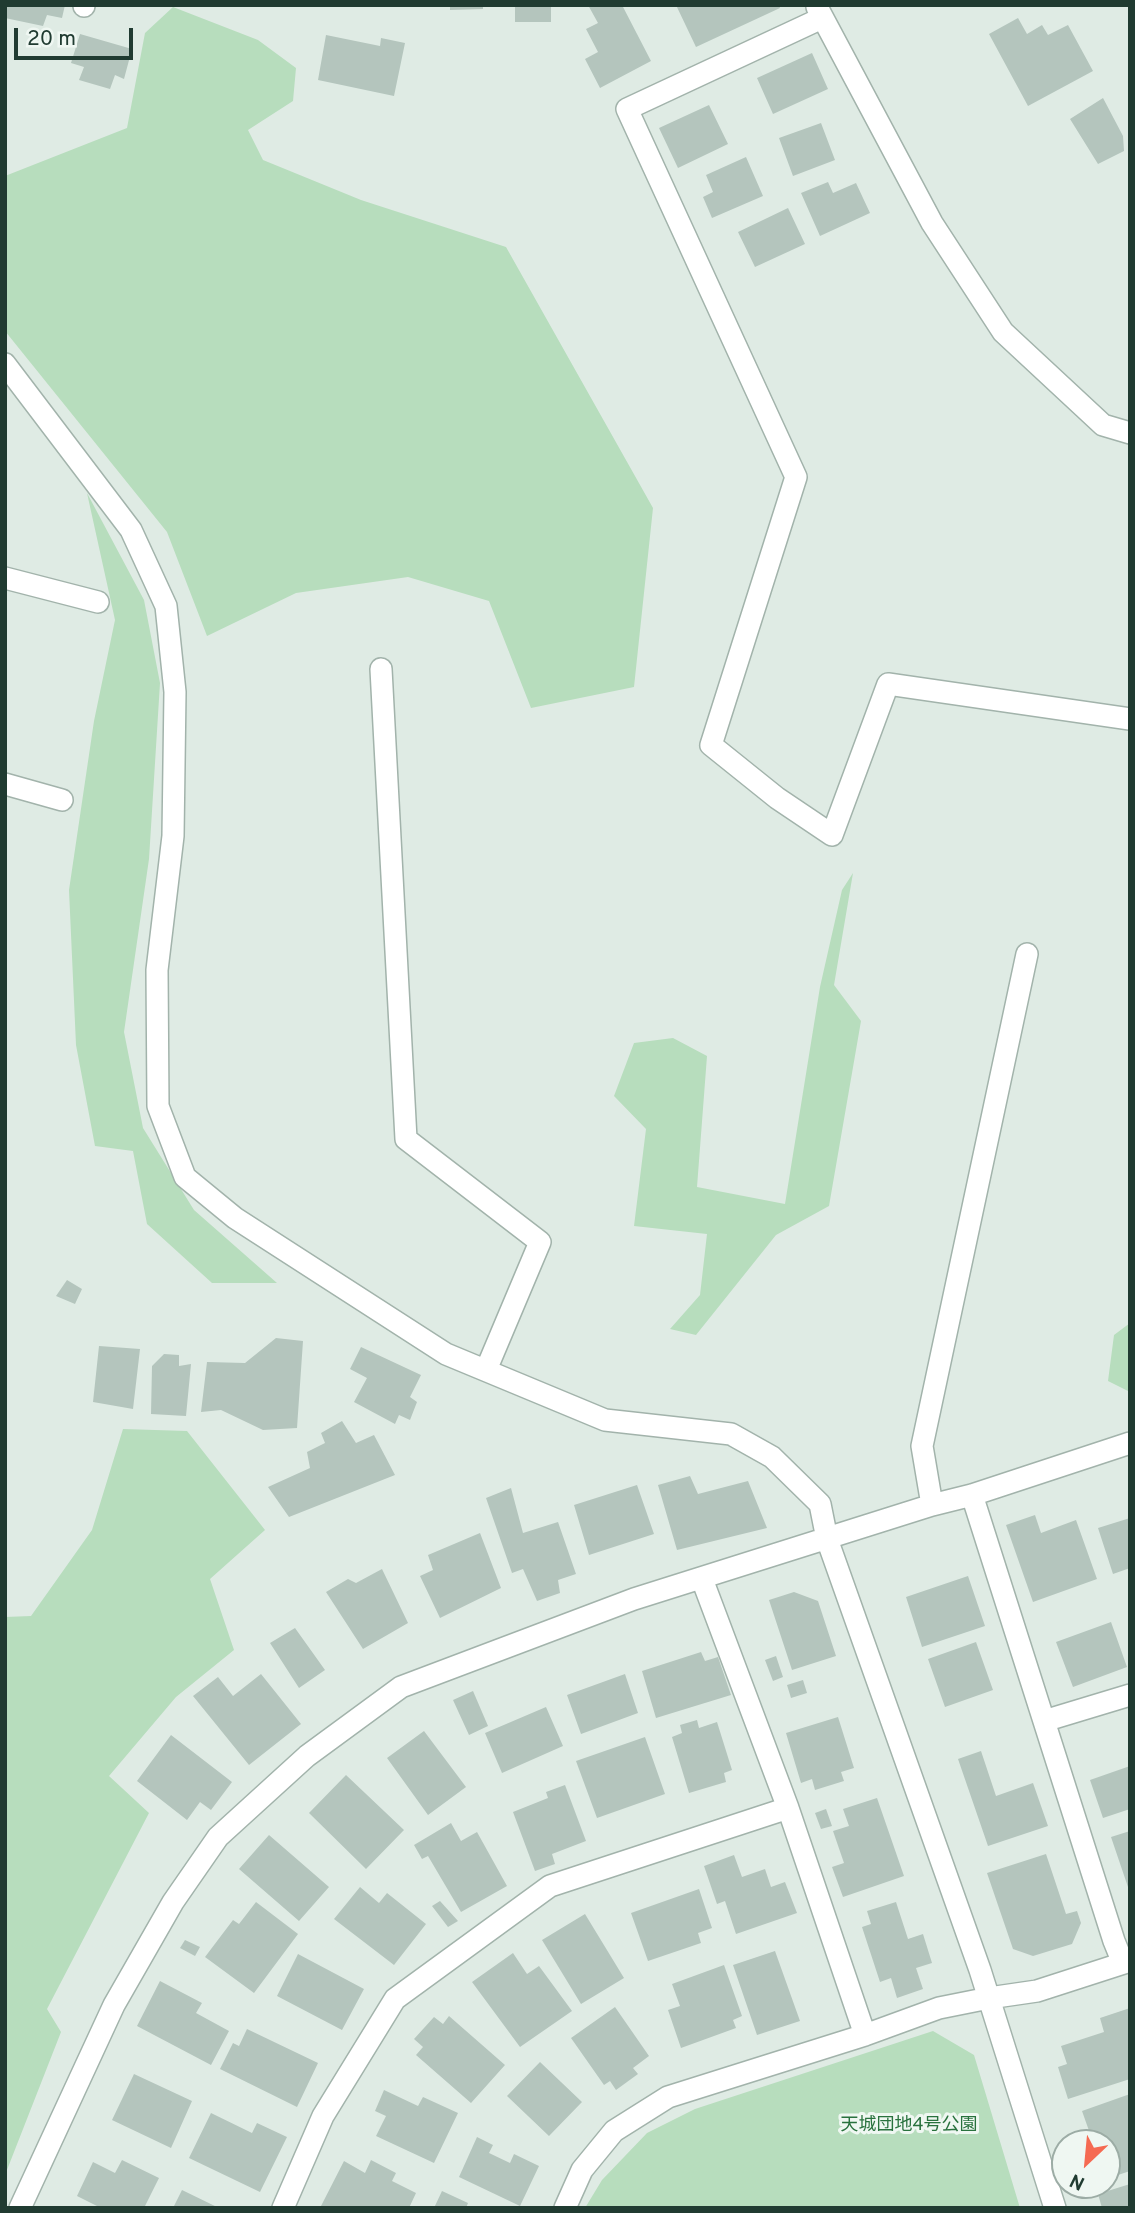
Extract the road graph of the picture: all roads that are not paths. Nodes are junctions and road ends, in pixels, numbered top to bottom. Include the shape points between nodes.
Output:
1 (819, 12) edge
2 (5, 364) edge
3 (1130, 433) edge
4 (5, 578) edge
5 (98, 603) dead end
6 (381, 669) dead end
7 (1130, 719) edge
8 (5, 784) edge
9 (62, 800) dead end
10 (1027, 954) dead end
11 (486, 1370) junction
12 (1130, 1443) edge
13 (972, 1495) junction
14 (932, 1505) junction
15 (827, 1539) junction
16 (702, 1579) junction
17 (1130, 1695) edge
18 (1044, 1721) junction
19 (788, 1808) junction
20 (1126, 1962) edge
21 (989, 1997) junction
22 (865, 2035) junction
23 (20, 2208) edge
24 (284, 2208) edge
25 (565, 2208) edge
26 (1055, 2208) edge

1 - 3 street via 932,223 1003,332 1103,425
1 - 7 street via 627,109 796,477 712,745 832,835 888,684
2 - 11 street via 131,530 166,606 175,692 173,836 157,970 158,1106 185,1177 235,1218 446,1354
4 - 5 street
6 - 11 street via 407,1139 540,1242
8 - 9 street
10 - 14 street via 922,1446
11 - 15 street via 605,1420 731,1434 772,1457 820,1504
12 - 13 street
13 - 14 street
13 - 18 street
14 - 15 street
15 - 16 street
15 - 21 street
16 - 19 street
16 - 23 street via 634,1599 401,1687 307,1756 218,1837 173,1902 114,2006
17 - 18 street
18 - 20 street
19 - 22 street
19 - 24 street via 550,1886 395,1999 323,2116
20 - 21 street via 1037,1991
21 - 22 street via 939,2008
21 - 26 street
22 - 25 street via 668,2097 614,2132 582,2170

